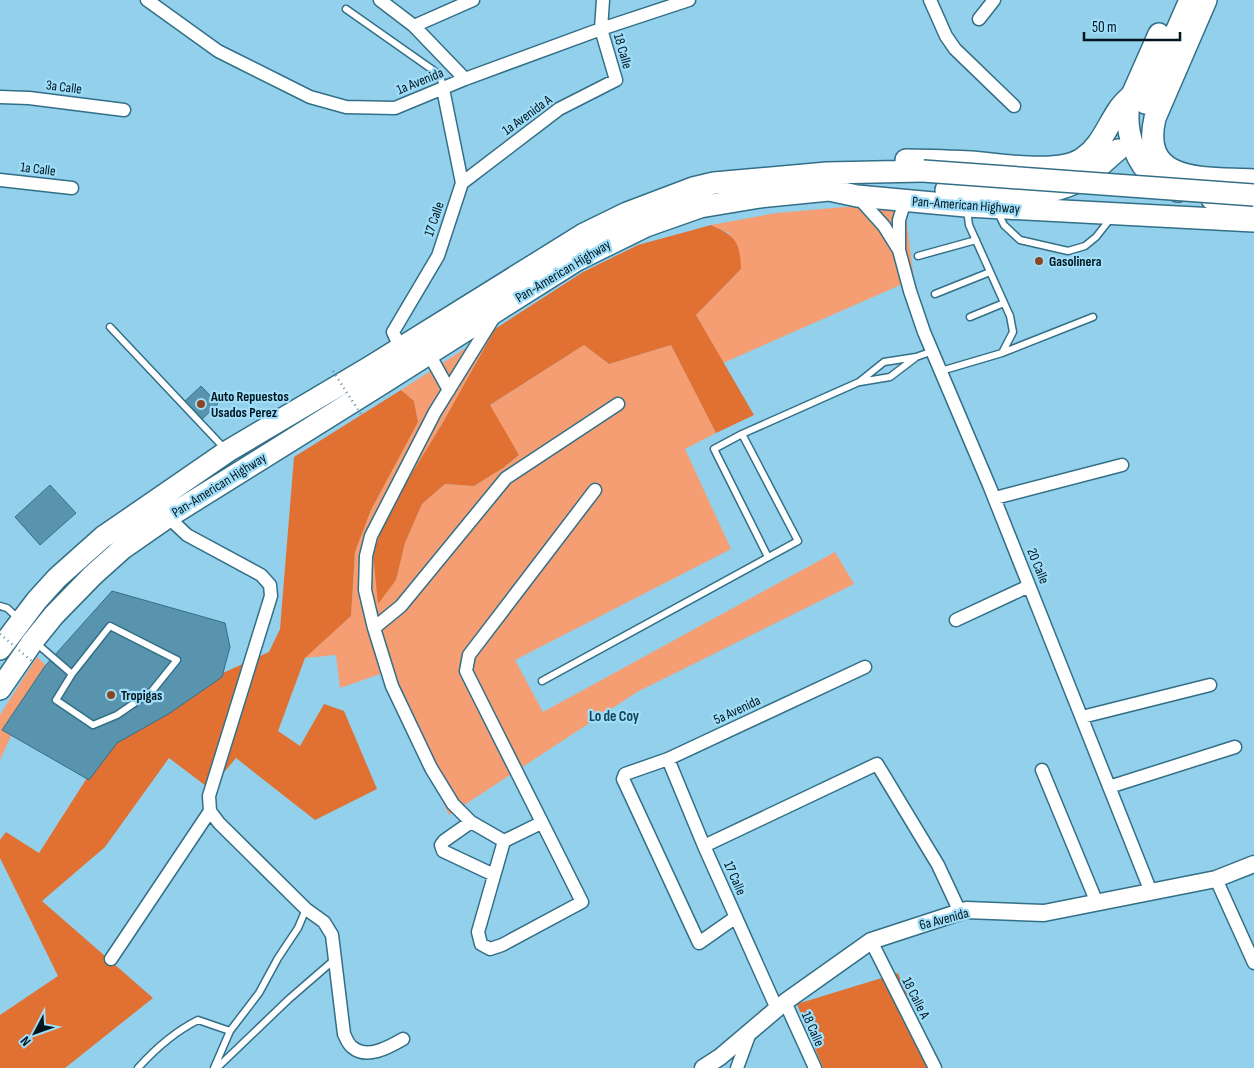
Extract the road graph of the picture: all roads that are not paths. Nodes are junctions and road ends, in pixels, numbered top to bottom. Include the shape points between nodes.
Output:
1 (147, 0) edge
2 (380, 0) edge
3 (473, 0) edge
4 (603, 0) edge
5 (689, 0) edge
6 (930, 0) edge
7 (994, 0) edge
8 (1175, 0) edge
9 (1190, 0) edge
10 (1206, 0) edge
11 (346, 9) dead end
12 (979, 19) dead end
13 (414, 26) junction
14 (601, 29) junction
15 (465, 79) junction
16 (616, 80) joint
17 (444, 89) junction
18 (0, 97) edge
19 (1138, 99) junction
20 (1014, 106) dead end
21 (124, 110) dead end
22 (1118, 150) dead end
23 (0, 180) edge
24 (1254, 180) edge
25 (462, 183) junction
26 (714, 183) junction
27 (72, 188) dead end
28 (829, 190) junction
29 (1254, 195) edge
30 (857, 196) junction
31 (905, 201) junction
32 (966, 206) junction
33 (1254, 206) edge
34 (996, 208) junction
35 (1115, 213) junction
36 (1254, 221) edge
37 (976, 240) junction
38 (899, 250) junction
39 (918, 256) dead end
40 (990, 272) junction
41 (935, 294) dead end
42 (1004, 304) junction
43 (498, 311) junction
44 (970, 317) dead end
45 (1093, 317) dead end
46 (110, 327) dead end
47 (400, 347) junction
48 (932, 351) junction
49 (429, 354) junction
50 (1002, 354) junction
51 (916, 357) junction
52 (942, 371) junction
53 (859, 382) junction
54 (449, 390) junction
55 (618, 404) dead end
56 (742, 434) junction
57 (228, 451) junction
58 (1122, 465) dead end
59 (595, 490) dead end
60 (995, 498) junction
61 (168, 517) junction
62 (768, 558) junction
63 (1030, 586) junction
64 (0, 606) edge
65 (956, 620) dead end
66 (21, 621) junction
67 (374, 628) junction
68 (33, 641) junction
69 (0, 649) edge
70 (865, 667) dead end
71 (72, 674) junction
72 (542, 681) dead end
73 (1210, 684) dead end
74 (0, 689) edge
75 (1082, 718) junction
76 (1235, 747) dead end
77 (668, 759) junction
78 (1042, 770) dead end
79 (1109, 787) junction
80 (210, 811) junction
81 (471, 822) junction
82 (541, 823) junction
83 (504, 841) junction
84 (704, 846) junction
85 (1254, 864) edge
86 (494, 876) junction
87 (1216, 879) junction
88 (1151, 892) junction
89 (1098, 903) junction
90 (306, 909) junction
91 (960, 912) junction
92 (736, 917) junction
93 (870, 941) junction
94 (111, 959) dead end
95 (335, 960) junction
96 (1254, 963) edge
97 (781, 1006) junction
98 (751, 1030) junction
99 (230, 1031) junction
100 (403, 1039) dead end
101 (138, 1068) edge
102 (216, 1068) edge
103 (703, 1068) edge
104 (737, 1068) edge
105 (815, 1068) edge
106 (935, 1068) edge

1 - 17 street, 1a Avenida via 218,51 310,96 337,105 395,108
2 - 13 street
3 - 13 street
4 - 14 street, 18 Calle
5 - 14 street, 1a Avenida
6 - 20 street via 955,49
7 - 12 street
8 - 19 main road
9 - 19 main road
10 - 24 main road via 1155,118 1152,143 1162,164 1173,171 1188,176
11 - 17 lane via 440,75
13 - 15 street
14 - 15 street, 1a Avenida
14 - 16 street, 18 Calle
15 - 17 street, 1a Avenida
16 - 25 street, 1a Avenida A via 559,108
17 - 25 street, 17 Calle
18 - 21 street, 3a Calle
19 - 26 main road via 1119,109 1091,152 1070,165 1053,167 856,158 767,167
19 - 33 main road via 1128,113 1128,126 1139,159 1154,178 1180,192
22 - 28 main road via 1086,176 1066,187 1047,192 1024,194 869,186
23 - 27 street, 1a Calle
25 - 47 street, 17 Calle via 438,256 392,332
26 - 29 main road, Pan-American Highway, bridge via 827,173 923,171
26 - 47 main road, Pan-American Highway via 626,213 584,234
28 - 30 main road, Pan-American Highway
28 - 43 main road, Pan-American Highway via 700,207 646,226 576,260
30 - 31 main road, Pan-American Highway
30 - 38 street, 20 Calle via 884,226
31 - 32 main road, Pan-American Highway
31 - 38 street, 20 Calle via 899,220
32 - 34 main road, Pan-American Highway
32 - 37 lane
34 - 35 main road, Pan-American Highway
34 - 35 lane via 1004,225 1020,240 1068,251 1085,246
35 - 36 main road, Pan-American Highway
37 - 39 lane
37 - 40 lane
38 - 48 street, 20 Calle
40 - 41 lane
40 - 42 lane
42 - 44 lane
42 - 50 lane via 1014,332
43 - 49 main road, Pan-American Highway
43 - 54 street
45 - 50 lane
46 - 57 lane
47 - 57 main road, Pan-American Highway
48 - 51 lane
48 - 52 street, 20 Calle
49 - 54 street
49 - 61 main road, Pan-American Highway
50 - 52 lane
51 - 53 lane via 890,377
51 - 53 lane via 884,362
52 - 60 street, 20 Calle
53 - 56 lane
54 - 67 street via 371,536 366,556 365,590
55 - 67 street via 506,478 402,606
56 - 62 lane via 714,449
56 - 62 lane via 798,541
57 - 66 main road, Pan-American Highway via 103,537 57,578
58 - 60 street
59 - 82 street via 469,656 466,671
60 - 63 street, 20 Calle
61 - 68 main road, Pan-American Highway via 122,549 93,575
61 - 80 street via 187,535 261,575 270,585 271,596 209,796
62 - 72 lane
63 - 65 street
63 - 75 street, 20 Calle
64 - 66 lane
66 - 69 main road, Pan-American Highway
67 - 81 street via 392,686 431,768 454,804
68 - 71 lane
68 - 74 main road, Pan-American Highway
70 - 77 street, 5a Avenida
71 - 71 lane via 110,626 177,660 152,692 117,715 93,725 56,700
73 - 75 street
75 - 79 street, 20 Calle
76 - 79 street
77 - 84 street, 17 Calle
77 - 92 street, 5a Avenida via 624,774 623,779 699,943
78 - 89 street
79 - 88 street, 20 Calle
80 - 90 street
80 - 94 street
81 - 83 street
81 - 86 street via 444,840 443,851
82 - 83 street
82 - 86 street via 582,902 490,949 481,944 478,932
83 - 86 street
84 - 91 street via 877,764 938,865
84 - 92 street, 17 Calle
85 - 87 street, 6a Avenida
87 - 88 street, 6a Avenida
87 - 96 street
88 - 89 street, 6a Avenida
89 - 91 street, 6a Avenida via 1044,913
90 - 95 street via 324,922 332,935
90 - 99 lane via 259,993
91 - 93 street, 6a Avenida
92 - 97 street, 17 Calle
93 - 97 street, 6a Avenida
93 - 106 street, 18 Calle A
95 - 100 street via 344,1034 351,1047 363,1052 382,1051
95 - 102 lane via 289,998
97 - 98 street, 6a Avenida
97 - 105 street, 18 Calle
98 - 103 street, 6a Avenida
98 - 104 street
99 - 101 lane via 198,1020 159,1045
99 - 102 lane

